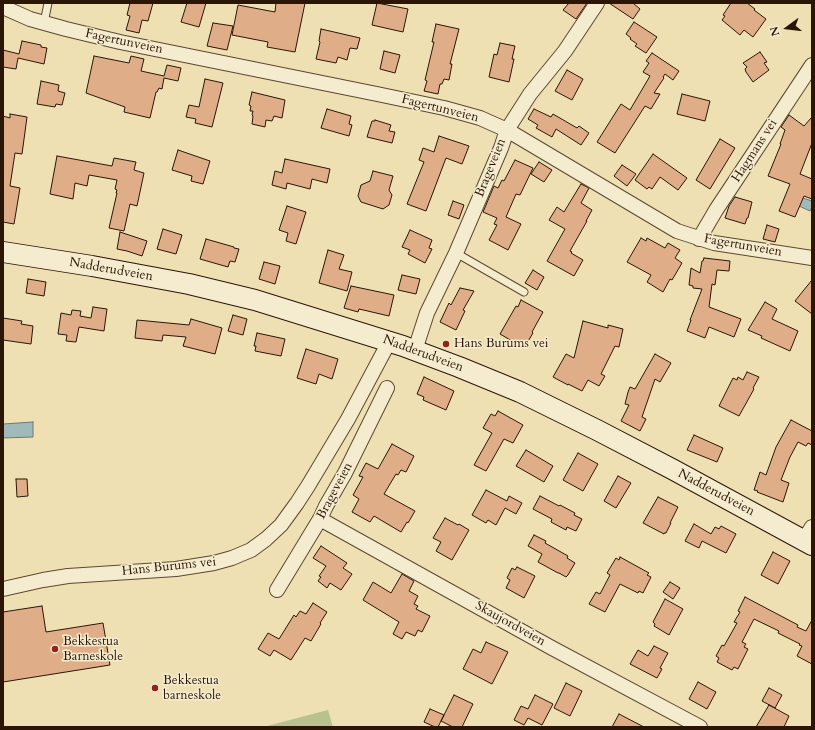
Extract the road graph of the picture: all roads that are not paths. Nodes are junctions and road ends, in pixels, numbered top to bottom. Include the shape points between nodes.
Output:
1 (48, 3) edge
2 (597, 3) edge
3 (3, 7) edge
4 (44, 23) junction
5 (812, 65) edge
6 (507, 130) junction
7 (700, 239) junction
8 (3, 252) edge
9 (456, 253) junction
10 (812, 258) edge
11 (524, 292) dead end
12 (389, 342) junction
13 (415, 350) junction
14 (387, 388) dead end
15 (320, 519) junction
16 (809, 537) edge
17 (3, 589) edge
18 (277, 590) dead end
19 (700, 727) edge

1 - 4 lane
2 - 6 street, Brageveien via 565,51 530,94
3 - 4 street, Fagertunveien
4 - 6 street, Fagertunveien via 120,42 444,108 480,118
5 - 7 street, Hagmans vei via 716,210
6 - 7 street, Fagertunveien via 677,231
6 - 9 street, Brageveien
7 - 10 street, Fagertunveien
8 - 12 main road, Nadderudveien via 189,284 255,300
9 - 11 lane
9 - 13 street, Brageveien via 427,313
12 - 13 main road, Nadderudveien
12 - 17 street, Hans Burums vei via 348,419 298,503 281,525 251,550 214,563 68,576
13 - 16 main road, Nadderudveien via 520,392
14 - 15 street, Brageveien
15 - 18 street, Brageveien
15 - 19 street, Skaujordveien

